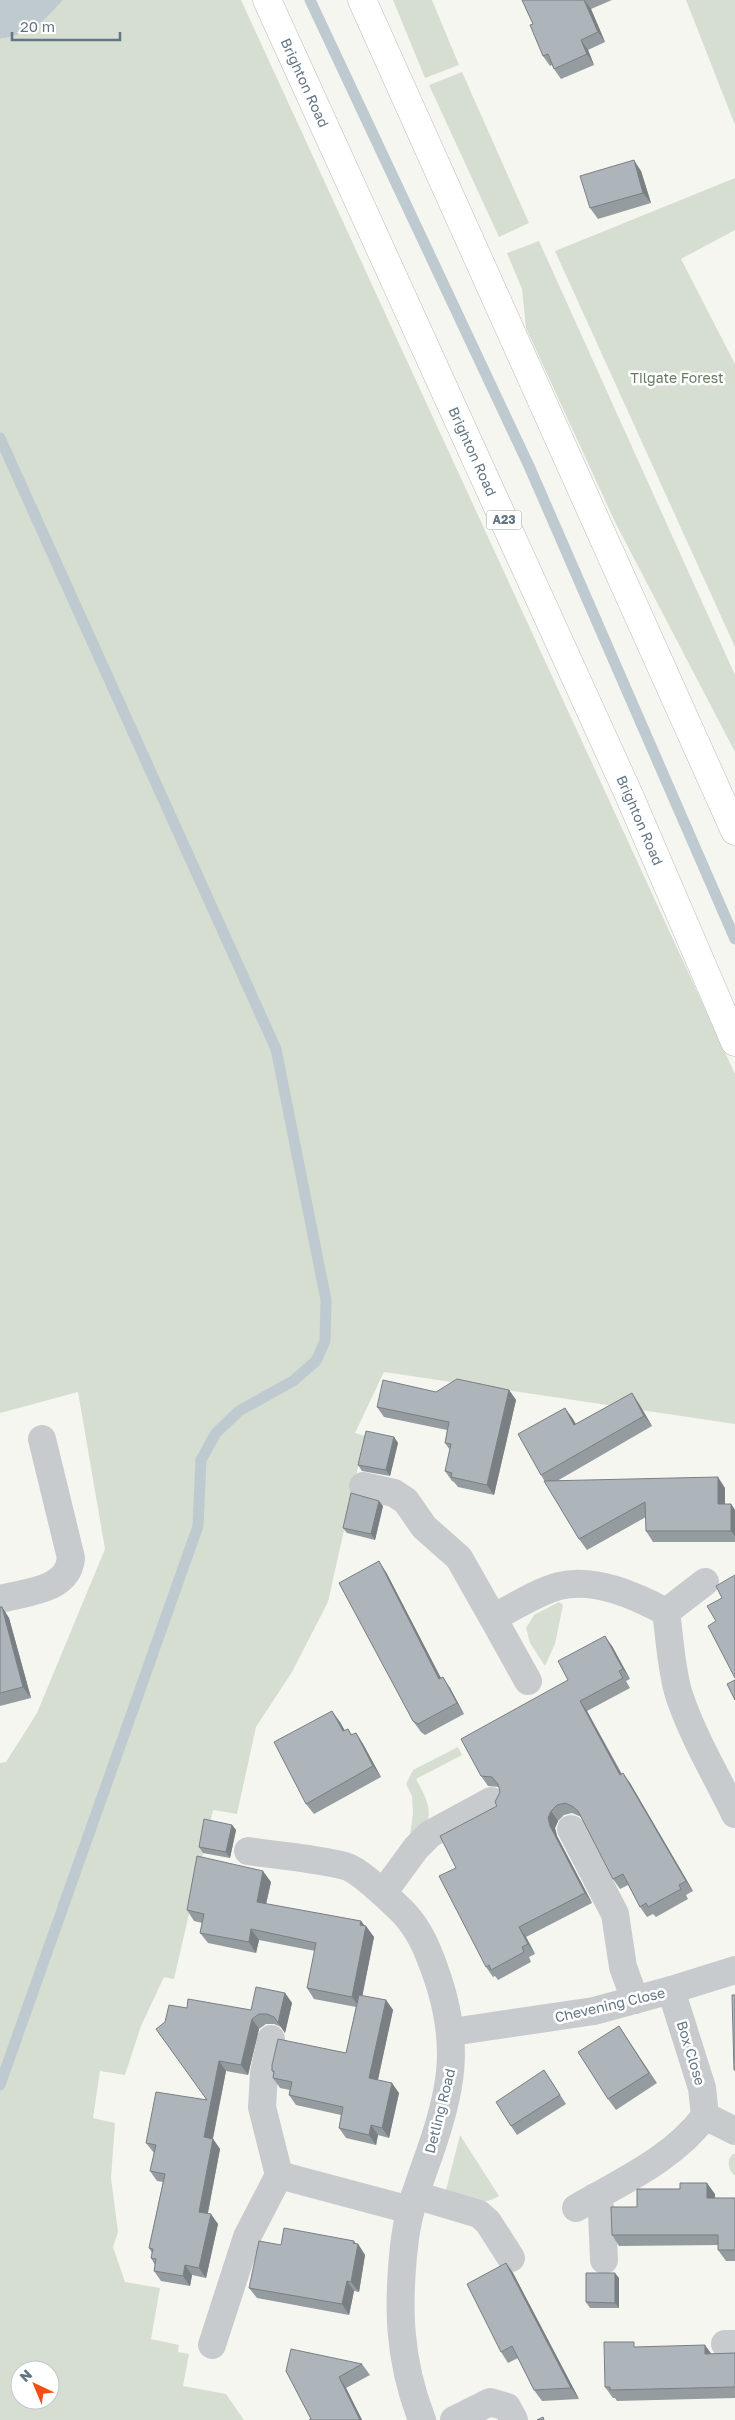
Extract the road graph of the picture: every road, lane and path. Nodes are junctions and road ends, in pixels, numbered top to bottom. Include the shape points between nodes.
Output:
1 (267, 0) edge
2 (362, 0) edge
3 (729, 808) edge
4 (735, 831) edge
5 (735, 1042) edge
6 (42, 1439) dead end
7 (363, 1486) dead end
8 (705, 1582) dead end
9 (0, 1599) edge
10 (666, 1612) junction
11 (493, 1618) junction
12 (528, 1681) dead end
13 (492, 1801) dead end
14 (735, 1814) edge
15 (571, 1830) dead end
16 (248, 1851) dead end
17 (383, 1893) junction
18 (735, 1970) edge
19 (672, 1990) junction
20 (635, 2000) junction
21 (452, 2032) junction
22 (271, 2039) dead end
23 (705, 2116) junction
24 (735, 2131) edge
25 (279, 2175) junction
26 (412, 2203) junction
27 (512, 2258) dead end
28 (604, 2260) dead end
29 (212, 2345) dead end
30 (422, 2420) edge
31 (454, 2420) edge
32 (514, 2420) edge

1 - 5 main road, Brighton Road / A23 via 629,795
2 - 3 main road
3 - 4 main road
6 - 9 street via 71,1558 70,1568 56,1584
7 - 11 street via 394,1493 406,1501 424,1527 459,1558
8 - 10 street
10 - 11 street via 641,1598 578,1584 559,1586
10 - 14 street via 679,1695
11 - 12 street
13 - 17 street via 430,1834
15 - 20 street via 615,1914 623,1967
16 - 17 street, Detling Road via 347,1866
17 - 21 street, Detling Road via 410,1920 425,1942
18 - 19 street, Chevening Close
19 - 20 street, Chevening Close
19 - 23 street, Box Close via 702,2088
20 - 21 street, Chevening Close via 548,2020
21 - 26 street, Detling Road via 453,2063 446,2098
22 - 25 street via 264,2073 262,2108
23 - 24 street
23 - 28 street via 668,2154 585,2203 602,2212
25 - 26 street
25 - 29 street via 247,2236
26 - 27 street via 479,2214
26 - 30 street, Detling Road via 401,2286 400,2324 408,2378
31 - 32 street via 490,2402 507,2407

